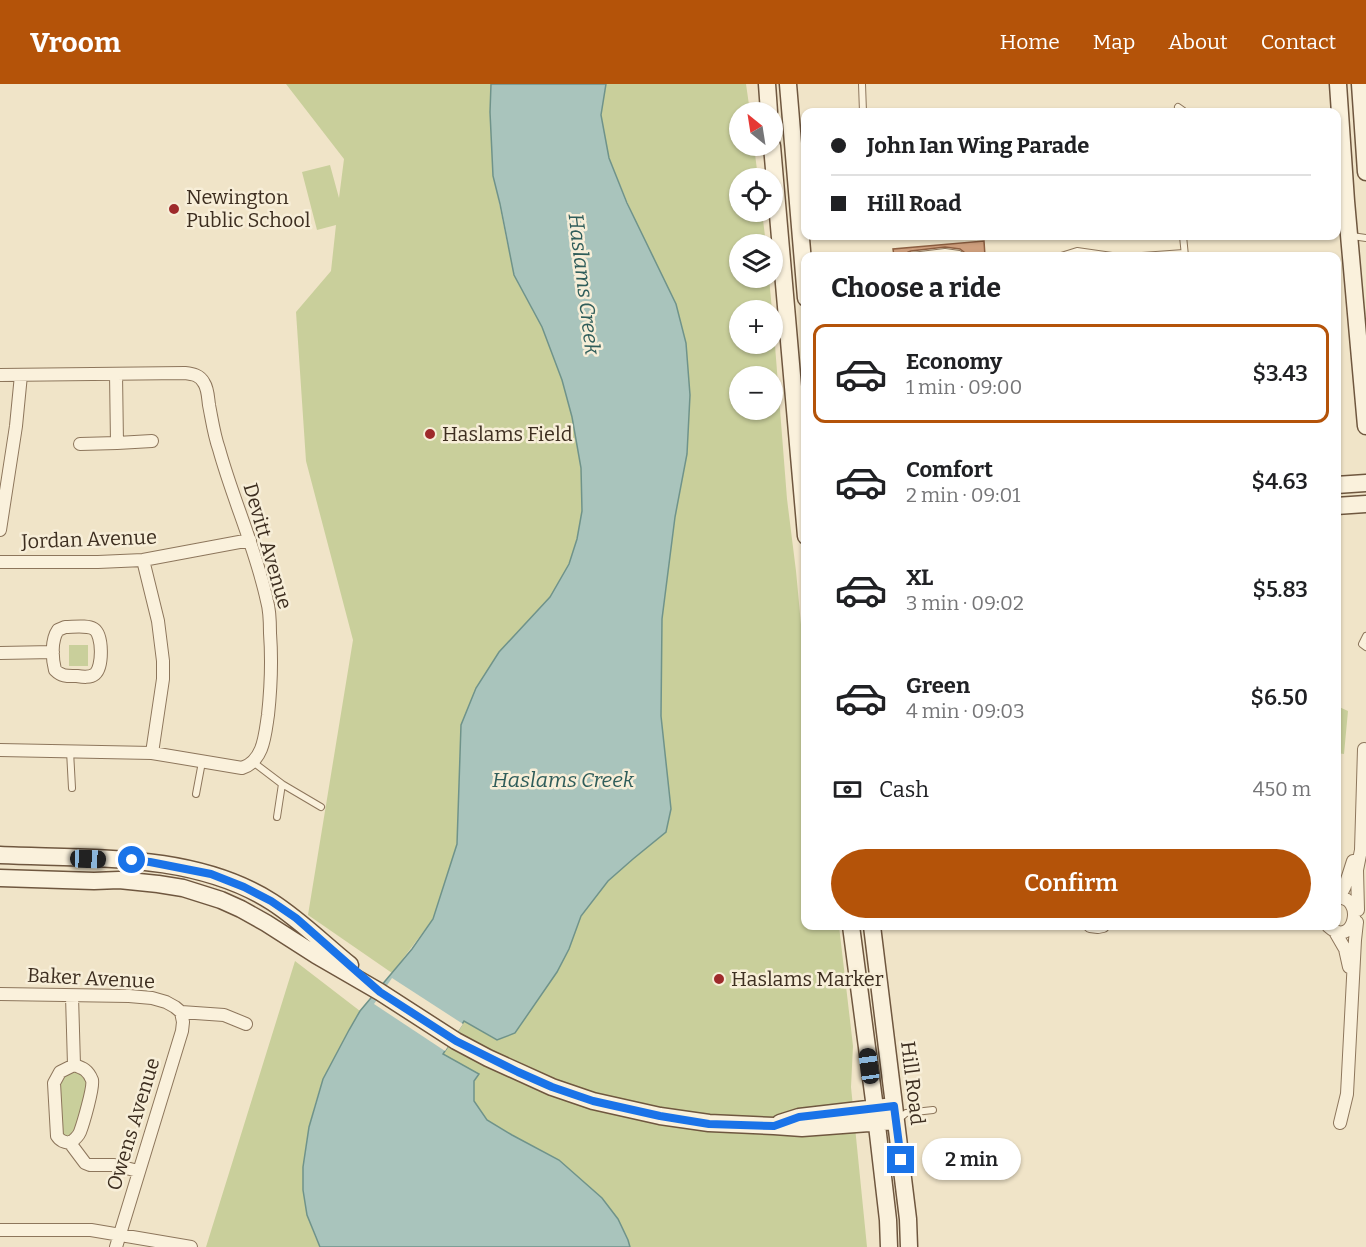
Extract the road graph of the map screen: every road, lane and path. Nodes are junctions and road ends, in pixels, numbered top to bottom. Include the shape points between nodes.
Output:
1 (767, 84) edge
2 (788, 84) edge
3 (862, 84) edge
4 (1338, 84) edge
5 (1360, 84) edge
6 (768, 102) edge
7 (863, 108) edge
8 (773, 156) edge
9 (1366, 172) edge
10 (1358, 237) edge
11 (801, 239) edge
12 (116, 374) junction
13 (0, 375) edge
14 (21, 375) junction
15 (1366, 426) edge
16 (152, 441) dead end
17 (117, 443) junction
18 (80, 444) dead end
19 (801, 479) edge
20 (1366, 483) edge
21 (1341, 485) edge
22 (1366, 504) edge
23 (1341, 506) edge
24 (0, 530) edge
25 (250, 540) junction
26 (143, 560) junction
27 (0, 562) edge
28 (1366, 636) edge
29 (1366, 647) edge
30 (53, 652) junction
31 (0, 653) edge
32 (1364, 749) dead end
33 (0, 750) edge
34 (70, 751) junction
35 (152, 753) junction
36 (202, 761) junction
37 (253, 762) junction
38 (282, 784) junction
39 (72, 788) dead end
40 (196, 794) dead end
41 (321, 807) dead end
42 (277, 817) dead end
43 (1361, 850) junction
44 (0, 855) edge
45 (0, 878) edge
46 (1341, 893) edge
47 (1341, 898) edge
48 (1357, 916) junction
49 (853, 930) edge
50 (873, 930) edge
51 (1332, 930) edge
52 (1338, 930) edge
53 (1353, 976) junction
54 (380, 992) junction
55 (0, 994) edge
56 (72, 996) junction
57 (181, 1012) junction
58 (246, 1024) dead end
59 (74, 1065) junction
60 (933, 1110) dead end
61 (899, 1113) junction
62 (876, 1115) junction
63 (1340, 1123) dead end
64 (70, 1143) junction
65 (138, 1171) junction
66 (0, 1230) edge
67 (118, 1241) edge
68 (191, 1247) edge
69 (889, 1247) edge
70 (909, 1247) edge

1 - 6 street
2 - 11 street
3 - 7 lane
4 - 10 street
5 - 9 street
8 - 19 street
10 - 15 street
12 - 14 street
12 - 17 street
12 - 25 street, Devitt Avenue via 185,373 201,378 207,388 221,459
13 - 14 street
14 - 24 street
16 - 17 street
17 - 18 street
20 - 21 street
22 - 23 street
25 - 26 street, Jordan Avenue
25 - 37 street, Devitt Avenue via 267,601 272,656 264,739
26 - 27 street, Jordan Avenue
26 - 35 street via 163,661
28 - 29 lane via 1362,644
30 - 30 street via 55,633 61,628 88,627 100,636 100,664 92,676 60,674 54,667
30 - 31 street
32 - 43 street
33 - 34 street
34 - 35 street
34 - 39 lane
35 - 36 street
36 - 37 street via 242,768
36 - 40 lane
37 - 38 lane
38 - 41 lane
38 - 42 lane
43 - 46 street
43 - 48 street
44 - 54 street via 150,862 211,874 244,887 296,918
45 - 54 street via 119,880 183,888 241,909
47 - 48 street via 1353,902
48 - 52 street via 1354,927 1344,932
48 - 53 street
49 - 62 street, Hill Road
50 - 61 street, Hill Road
51 - 53 street via 1345,949
53 - 63 street via 1347,1094
54 - 62 street via 456,1041 552,1087 593,1101 709,1124 802,1128
55 - 56 street, Baker Avenue
56 - 57 street, Baker Avenue via 152,998
56 - 59 street
57 - 58 street, Baker Avenue via 224,1015
57 - 65 street, Owens Avenue via 182,1031
59 - 64 street via 88,1072 93,1085 80,1132
59 - 64 street via 60,1072 54,1083 57,1136
60 - 61 lane
61 - 62 street
61 - 70 street, Hill Road
62 - 69 street, Hill Road
64 - 65 street via 85,1163
65 - 67 street, Owens Avenue
66 - 67 street via 83,1230
67 - 68 street

